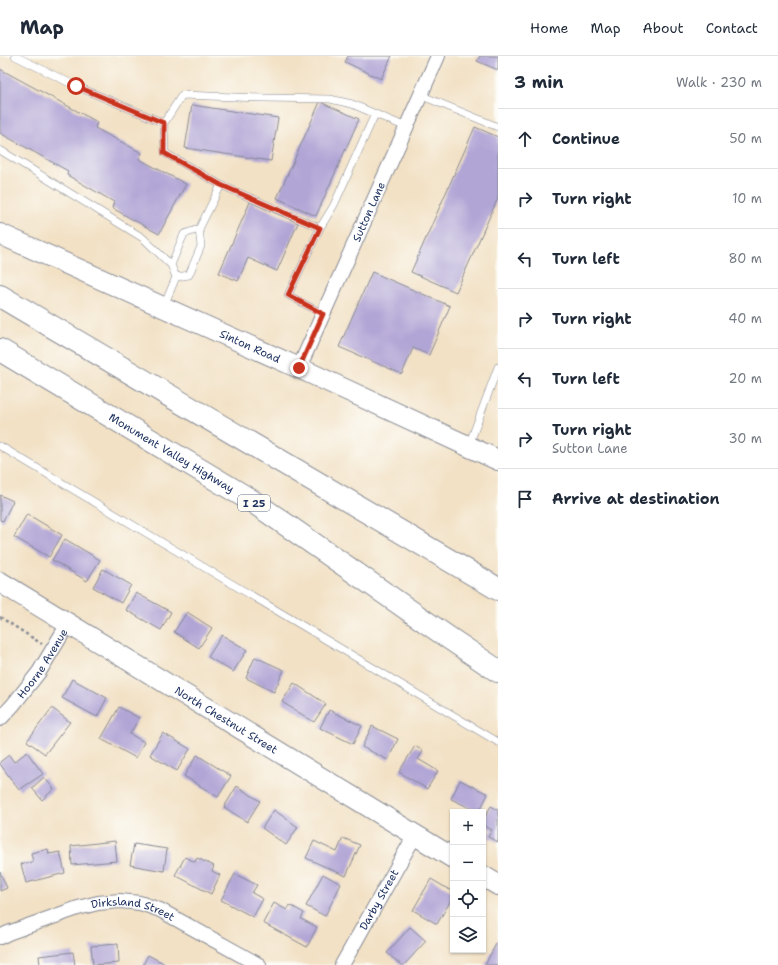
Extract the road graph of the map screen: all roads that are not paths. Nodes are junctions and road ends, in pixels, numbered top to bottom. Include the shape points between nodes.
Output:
1 (16, 56) edge
2 (438, 56) edge
3 (420, 95) junction
4 (375, 114) junction
5 (164, 123) junction
6 (406, 127) junction
7 (498, 127) edge
8 (0, 150) edge
9 (221, 185) junction
10 (320, 228) junction
11 (199, 229) junction
12 (0, 234) edge
13 (171, 265) junction
14 (176, 277) junction
15 (0, 296) edge
16 (164, 307) junction
17 (323, 314) junction
18 (0, 350) edge
19 (498, 367) edge
20 (299, 368) junction
21 (0, 446) edge
22 (469, 447) junction
23 (498, 459) edge
24 (0, 582) edge
25 (498, 589) edge
26 (68, 624) junction
27 (498, 671) edge
28 (0, 719) edge
29 (498, 742) edge
30 (415, 834) junction
31 (450, 856) edge
32 (486, 878) edge
33 (498, 885) edge
34 (0, 937) edge
35 (259, 965) edge
36 (342, 965) edge

1 - 5 lane via 76,86
2 - 3 street, Sutton Lane
3 - 6 street, Sutton Lane
3 - 7 lane
4 - 5 lane via 352,104 330,100 182,95
4 - 6 lane
4 - 10 lane via 334,205
5 - 9 lane via 164,153
6 - 17 street, Sutton Lane
8 - 13 lane via 143,238
9 - 10 lane
9 - 11 lane
10 - 17 lane via 288,295
11 - 13 lane via 184,234
11 - 14 lane via 201,246 188,274
12 - 16 main road, Sinton Road
13 - 14 lane
14 - 16 lane
15 - 25 highway
16 - 20 main road, Sinton Road
17 - 20 street, Sutton Lane
18 - 27 highway, Monument Valley Highway / I 25 via 252,501
19 - 22 lane
20 - 22 main road, Sinton Road
21 - 29 lane
22 - 23 main road, Sinton Road
24 - 26 main road, North Chestnut Street
26 - 28 street, Hoorne Avenue via 39,672
26 - 30 main road, North Chestnut Street
30 - 31 main road, North Chestnut Street
30 - 36 street, Darby Street
32 - 33 main road
34 - 35 street, Dirksland Street via 98,903 140,903 160,910

